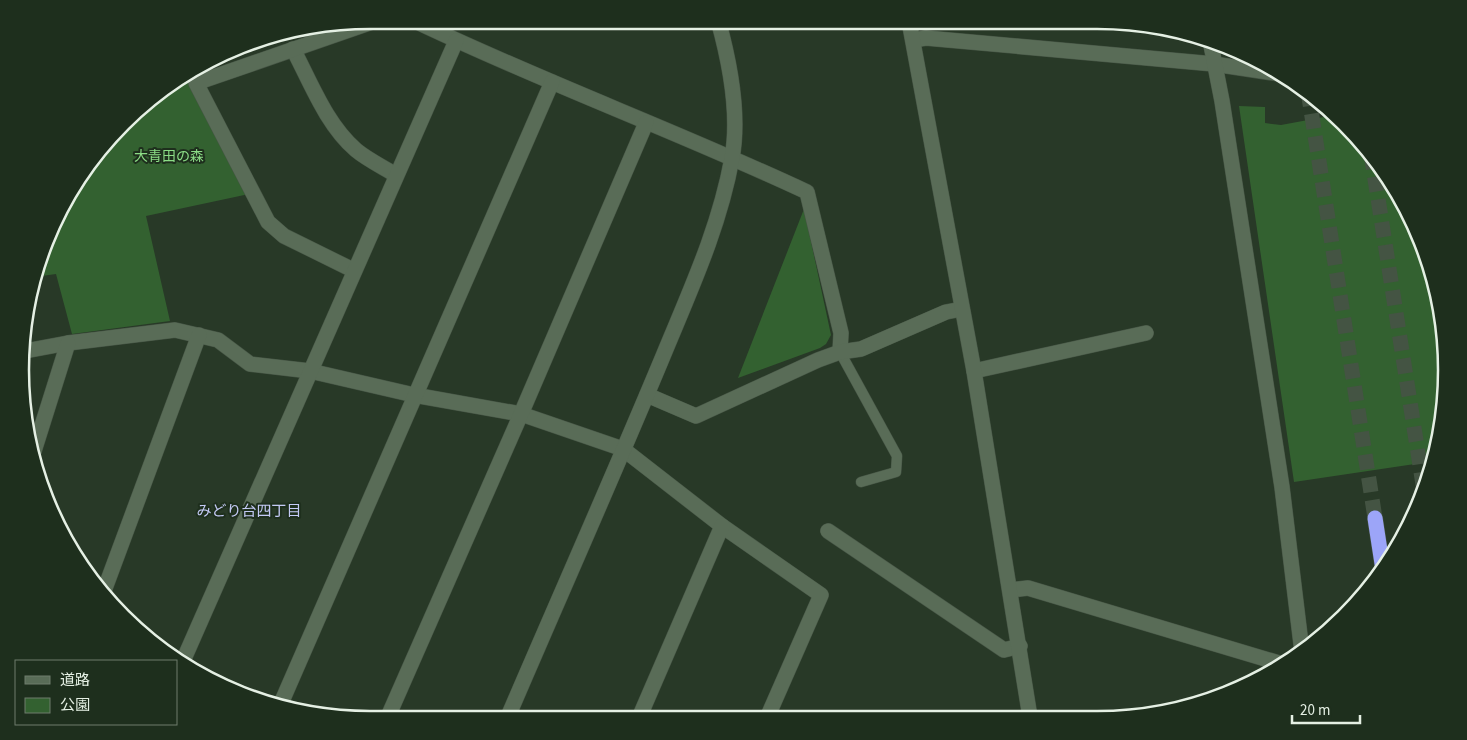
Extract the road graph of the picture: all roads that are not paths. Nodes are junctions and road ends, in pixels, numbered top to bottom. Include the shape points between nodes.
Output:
1 (352, 29) edge
2 (431, 29) edge
3 (720, 29) edge
4 (911, 29) edge
5 (913, 40) junction
6 (456, 41) junction
7 (293, 49) junction
8 (1211, 49) edge
9 (1214, 64) junction
10 (1263, 71) edge
11 (552, 82) junction
12 (646, 123) junction
13 (732, 157) junction
14 (396, 175) junction
15 (353, 270) junction
16 (962, 309) junction
17 (1146, 333) dead end
18 (199, 335) junction
19 (68, 342) junction
20 (29, 350) edge
21 (840, 352) junction
22 (310, 371) junction
23 (974, 371) junction
24 (414, 395) junction
25 (647, 395) junction
26 (521, 414) junction
27 (36, 443) edge
28 (623, 449) junction
29 (861, 482) dead end
30 (1375, 518) tunnel mouth
31 (722, 526) junction
32 (828, 531) dead end
33 (1381, 560) edge
34 (106, 586) edge
35 (1011, 590) junction
36 (1301, 644) edge
37 (1020, 646) junction
38 (185, 657) edge
39 (1275, 662) edge
40 (282, 700) edge
41 (391, 711) edge
42 (510, 711) edge
43 (642, 711) edge
44 (770, 711) edge
45 (1029, 711) edge

1 - 7 street
2 - 6 street
3 - 13 street via 728,57 734,120
4 - 5 street
5 - 9 street via 926,38
5 - 16 street
6 - 11 street
6 - 14 street
7 - 14 street via 330,119 343,136 357,151
7 - 15 street via 196,83 268,222 284,236
8 - 9 street
9 - 10 street
9 - 36 street via 1282,487
11 - 12 street
11 - 24 street
12 - 13 street
12 - 26 street
13 - 21 street via 807,192 841,333
13 - 25 street via 717,224
14 - 15 street
15 - 22 street
16 - 21 street via 946,312 861,350
16 - 23 street
17 - 23 street
18 - 19 street via 175,330
18 - 22 street via 218,340 250,364
18 - 34 street
19 - 20 street
19 - 27 street
21 - 25 street via 696,416
21 - 29 lane via 898,456 896,472
22 - 24 street
22 - 38 street
23 - 35 street
24 - 26 street
24 - 40 street
25 - 28 street
26 - 28 street
26 - 41 street
28 - 31 street
28 - 42 street
30 - 33 highway
31 - 43 street
31 - 44 street via 821,595
32 - 37 street via 1004,650
35 - 37 street
35 - 39 street via 1028,588
37 - 45 street

